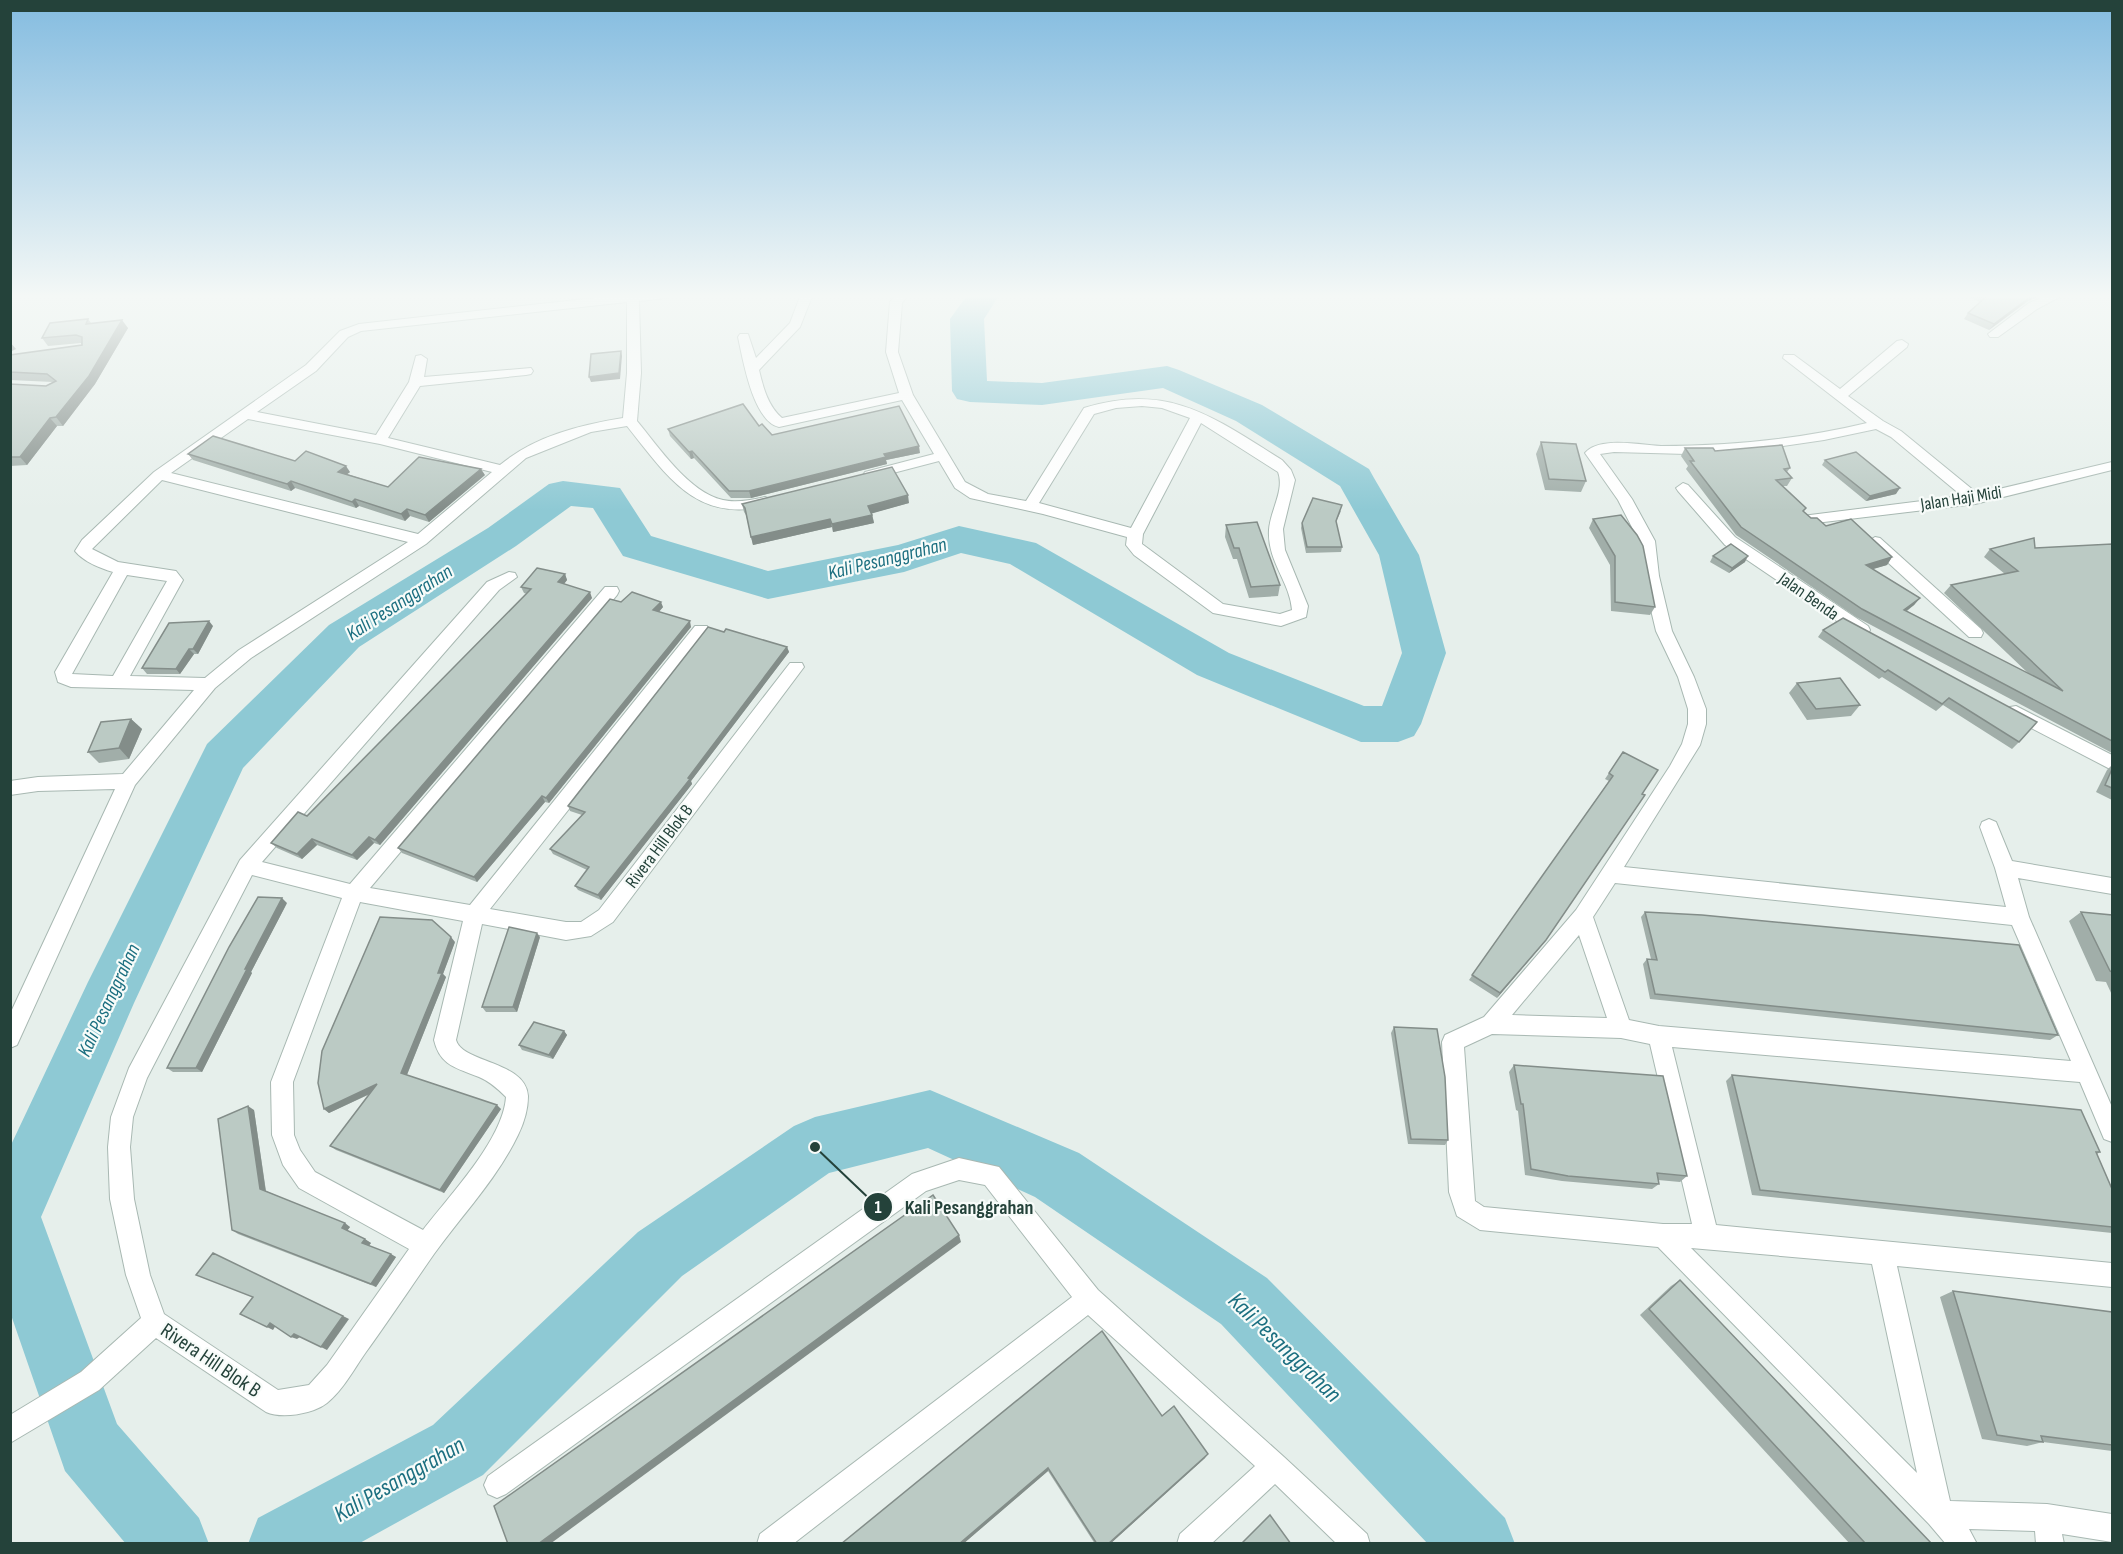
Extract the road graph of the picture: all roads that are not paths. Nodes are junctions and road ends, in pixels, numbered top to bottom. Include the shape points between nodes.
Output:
1 (312, 367) edge
2 (419, 367) edge
3 (634, 367) edge
4 (755, 367) edge
5 (897, 367) edge
6 (1802, 367) edge
7 (1875, 367) edge
8 (753, 369) joint
9 (526, 371) dead end
10 (416, 382) junction
11 (906, 395) junction
12 (1841, 395) junction
13 (246, 414) junction
14 (1199, 415) junction
15 (630, 421) junction
16 (1878, 424) junction
17 (380, 440) junction
18 (943, 456) junction
19 (2112, 466) edge
20 (501, 470) junction
21 (159, 475) junction
22 (853, 479) edge
23 (1683, 488) dead end
24 (784, 496) edge
25 (1975, 498) junction
26 (1030, 506) junction
27 (1845, 514) junction
28 (1807, 519) edge
29 (1135, 534) junction
30 (421, 540) junction
31 (122, 570) junction
32 (509, 577) dead end
33 (611, 591) dead end
34 (701, 630) dead end
35 (1975, 633) dead end
36 (1881, 640) edge
37 (796, 667) dead end
38 (118, 682) junction
39 (209, 684) junction
40 (1996, 702) edge
41 (2112, 763) edge
42 (128, 781) junction
43 (10, 788) edge
44 (1989, 827) dead end
45 (247, 866) junction
46 (2005, 868) junction
47 (1610, 874) junction
48 (2112, 886) edge
49 (354, 893) junction
50 (474, 915) junction
51 (1583, 916) junction
52 (2019, 917) junction
53 (1491, 1024) junction
54 (1621, 1028) junction
55 (1659, 1036) junction
56 (10, 1038) edge
57 (2085, 1072) junction
58 (2112, 1131) edge
59 (1664, 1236) junction
60 (1707, 1236) junction
61 (426, 1245) junction
62 (1882, 1253) junction
63 (2112, 1275) edge
64 (1089, 1299) junction
65 (155, 1322) junction
66 (12, 1430) edge
67 (1275, 1466) junction
68 (497, 1485) dead end
69 (1939, 1514) junction
70 (2112, 1528) edge
71 (2049, 1531) edge
72 (770, 1544) edge
73 (1190, 1544) edge
74 (1357, 1544) edge
75 (1964, 1544) edge

1 - 13 street
2 - 10 street
3 - 15 street
4 - 8 street
5 - 11 street
6 - 12 street
7 - 12 street
8 - 11 street via 763,402 772,419 779,423
9 - 10 street
10 - 17 street
11 - 18 street
12 - 16 street
13 - 17 street
13 - 21 street
14 - 26 street via 1159,403 1122,402 1089,411
14 - 29 street
14 - 29 street via 1284,470 1288,480 1276,529 1277,550 1300,613 1281,620 1219,609 1139,551 1134,545
15 - 20 street via 588,428 546,442 521,454
15 - 24 street via 693,492 721,505 751,505
16 - 25 street
16 - 47 street via 1830,437 1752,447 1601,448 1592,453 1625,499 1647,541 1664,631 1697,709 1691,745
17 - 20 street
18 - 22 street
18 - 26 street via 969,494
19 - 25 street, Jalan Haji Midi
20 - 30 street
21 - 30 street
21 - 31 street via 83,551
23 - 36 street, Jalan Benda via 1730,541 1849,624
25 - 27 street, Jalan Haji Midi
26 - 29 street
27 - 28 street, Jalan Haji Midi
27 - 35 street
30 - 39 street via 245,654
31 - 38 street via 171,575 175,580
31 - 38 street via 63,672 64,678 71,681
32 - 45 street, Rivera Hill Blok B via 493,586
33 - 49 street
34 - 50 street, Rivera Hill Blok B
37 - 50 street, Rivera Hill Blok B via 606,916 584,930 566,931
38 - 39 street
39 - 42 street
40 - 41 street
42 - 43 street
42 - 56 street
44 - 46 street
45 - 49 street, Rivera Hill Blok B
45 - 65 street, Rivera Hill Blok B via 138,1075 122,1117 122,1199 138,1275
46 - 48 street
46 - 52 street
47 - 51 street
47 - 52 street
49 - 50 street, Rivera Hill Blok B
49 - 61 street via 282,1082 283,1135 291,1157 307,1179
50 - 61 street, Rivera Hill Blok B via 445,1040 446,1050 507,1082 517,1093 516,1110 510,1129 488,1164
51 - 53 street
51 - 54 street
52 - 57 street
53 - 54 street
53 - 59 street via 1453,1042 1465,1208 1480,1218
54 - 55 street
55 - 57 street
55 - 60 street
57 - 58 street
59 - 60 street
59 - 69 street
60 - 62 street
61 - 65 street, Rivera Hill Blok B via 336,1374 317,1395 301,1400 275,1403
62 - 63 street
62 - 69 street
64 - 67 street
64 - 68 street via 991,1175 959,1169 920,1182
64 - 72 street
65 - 66 street via 90,1381
67 - 73 street
67 - 74 street
69 - 71 street
69 - 75 street
70 - 71 street

